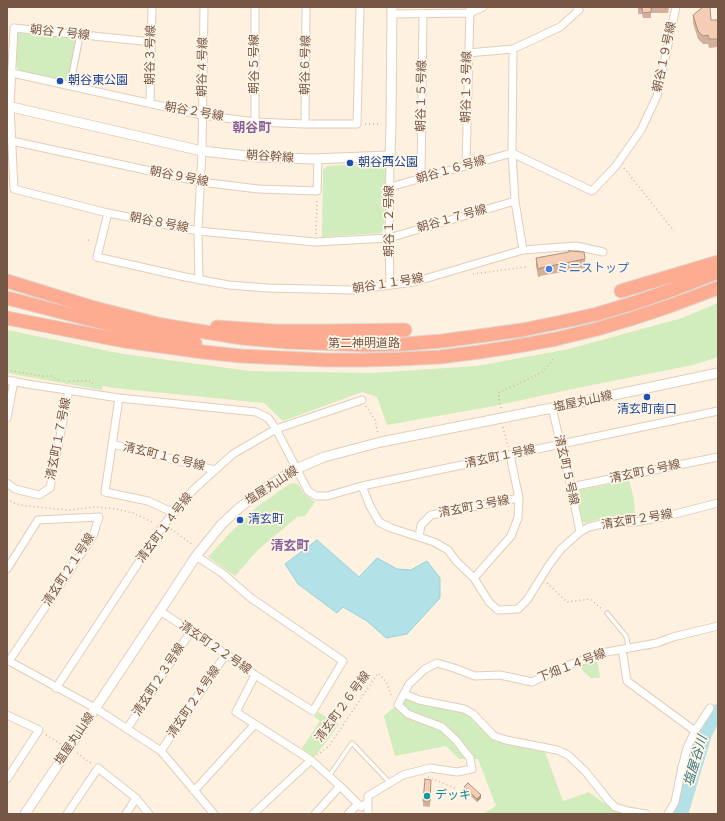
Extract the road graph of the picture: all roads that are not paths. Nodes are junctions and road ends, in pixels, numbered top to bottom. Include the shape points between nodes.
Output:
1 (152, 7) edge
2 (204, 7) edge
3 (255, 7) edge
4 (306, 7) edge
5 (360, 7) edge
6 (484, 7) edge
7 (577, 7) edge
8 (676, 7) edge
9 (392, 10) edge
10 (470, 10) edge
11 (423, 14) junction
12 (80, 35) junction
13 (152, 42) junction
14 (513, 49) junction
15 (468, 53) junction
16 (12, 73) junction
17 (70, 86) junction
18 (150, 104) junction
19 (9, 106) edge
20 (202, 115) junction
21 (255, 122) junction
22 (305, 124) junction
23 (12, 141) junction
24 (202, 151) junction
25 (512, 153) junction
26 (390, 156) junction
27 (318, 159) junction
28 (466, 166) junction
29 (421, 179) junction
30 (201, 182) junction
31 (390, 187) junction
32 (515, 201) junction
33 (108, 213) junction
34 (198, 231) junction
35 (389, 238) junction
36 (523, 250) junction
37 (603, 252) dead end
38 (718, 262) edge
39 (718, 272) edge
40 (199, 280) junction
41 (7, 281) edge
42 (390, 285) junction
43 (718, 288) edge
44 (621, 291) dead end
45 (7, 298) edge
46 (120, 315) junction
47 (7, 318) edge
48 (405, 330) dead end
49 (326, 360) junction
50 (718, 373) edge
51 (11, 380) edge
52 (69, 390) junction
53 (119, 398) junction
54 (362, 400) road end
55 (552, 408) junction
56 (718, 411) edge
57 (7, 418) edge
58 (276, 429) junction
59 (112, 444) junction
60 (561, 445) junction
61 (510, 455) junction
62 (718, 457) edge
63 (296, 468) junction
64 (215, 470) junction
65 (7, 483) edge
66 (362, 486) junction
67 (571, 487) junction
68 (519, 498) junction
69 (718, 503) edge
70 (174, 513) junction
71 (580, 532) junction
72 (419, 537) junction
73 (196, 556) junction
74 (7, 569) edge
75 (474, 578) junction
76 (160, 611) junction
77 (607, 613) road end
78 (718, 626) edge
79 (191, 630) junction
80 (629, 648) junction
81 (226, 654) junction
82 (623, 655) dead end
83 (8, 661) edge
84 (255, 674) junction
85 (56, 688) junction
86 (404, 694) junction
87 (95, 708) junction
88 (710, 708) dead end
89 (7, 716) edge
90 (255, 724) junction
91 (126, 729) junction
92 (694, 731) junction
93 (161, 751) junction
94 (311, 760) junction
95 (329, 776) junction
96 (7, 779) edge
97 (390, 783) junction
98 (340, 786) junction
99 (194, 791) junction
100 (136, 798) junction
101 (368, 802) junction
102 (358, 804) junction
103 (25, 814) edge
104 (67, 814) edge
105 (126, 814) edge
106 (149, 814) edge
107 (214, 814) edge
108 (253, 814) edge
109 (316, 814) edge
110 (348, 814) edge
111 (368, 814) edge
112 (646, 814) edge
113 (668, 814) edge

1 - 13 street, 朝谷３号線
2 - 20 street, 朝谷４号線
3 - 21 street, 朝谷５号線
4 - 22 street, 朝谷６号線
5 - 22 street, 朝谷２号線 via 357,124
6 - 10 street
7 - 14 street via 579,10 560,27
8 - 25 street, 朝谷１９号線 via 657,96 641,130 615,167 592,191
9 - 11 street
9 - 26 street
10 - 11 street
10 - 15 street, 朝谷１３号線
11 - 29 street, 朝谷１５号線
12 - 13 street, 朝谷７号線
12 - 16 street, 朝谷７号線 via 14,28
12 - 17 street
13 - 18 street, 朝谷３号線
14 - 15 street
14 - 25 street
15 - 28 street, 朝谷１３号線
16 - 17 street, 朝谷２号線
16 - 19 street, 朝谷８号線
17 - 18 street, 朝谷２号線
18 - 20 street, 朝谷２号線
19 - 23 street, 朝谷８号線
19 - 24 street, 朝谷幹線
20 - 21 street, 朝谷２号線
20 - 24 street, 朝谷４号線
21 - 22 street, 朝谷２号線
23 - 30 street, 朝谷９号線
23 - 33 street, 朝谷８号線 via 14,190
24 - 27 street, 朝谷幹線 via 257,157
24 - 30 street, 朝谷４号線
25 - 28 street, 朝谷１６号線
25 - 32 street
26 - 27 street, 朝谷幹線
26 - 31 street, 朝谷１２号線
27 - 30 street, 朝谷９号線 via 317,191 258,189
28 - 29 street, 朝谷１６号線
29 - 31 street, 朝谷１６号線
30 - 34 street, 朝谷４号線
31 - 35 street, 朝谷１２号線
32 - 35 street, 朝谷１７号線
32 - 36 street
33 - 34 street, 朝谷８号線
33 - 40 street, 朝谷１１号線 via 96,257
34 - 35 street, 朝谷８号線 via 316,242
34 - 40 street, 朝谷４号線
35 - 42 street, 朝谷１２号線
36 - 37 street, 朝谷１１号線 via 576,246
36 - 42 street, 朝谷１１号線 via 414,282
38 - 44 highway
39 - 46 highway, 第二神明道路 via 634,303 575,319 522,330 427,342 287,342 242,338 162,325
40 - 42 street, 朝谷１１号線 via 229,285 313,290 354,290
41 - 46 highway, 第二神明道路
43 - 49 highway, 第二神明道路 via 626,321 518,346 440,357
45 - 49 highway, 第二神明道路 via 158,336 240,350
46 - 48 highway via 275,331
47 - 49 highway, 第二神明道路 via 165,347 241,356
50 - 55 street, 塩屋丸山線
51 - 52 street, 清玄町１号線
51 - 57 street
52 - 53 street, 清玄町１号線
52 - 65 street, 清玄町１７号線 via 50,488 39,495 15,489
53 - 58 street, 清玄町１号線 via 256,412 268,418
53 - 59 street
54 - 58 street, 清玄町１４号線
55 - 60 street, 清玄町５号線
55 - 63 street, 塩屋丸山線 via 381,442 324,457
56 - 60 street, 清玄町１号線
58 - 63 street, 清玄町１号線
58 - 64 street, 清玄町１４号線 via 232,454
59 - 64 street, 清玄町１６号線
59 - 70 street via 105,492 148,501
60 - 61 street, 清玄町１号線
60 - 67 street, 清玄町５号線
61 - 66 street, 清玄町１号線
61 - 68 street
62 - 67 street, 清玄町６号線
63 - 66 street, 清玄町１号線 via 308,491 316,496 327,496
63 - 73 street, 塩屋丸山線 via 238,509 221,525
64 - 70 street, 清玄町１４号線 via 193,490
66 - 72 street, 清玄町２号線 via 379,522
67 - 71 street, 清玄町５号線
68 - 72 street, 清玄町３号線 via 431,515 422,525
68 - 75 street via 518,518 511,536
69 - 71 street, 清玄町２号線 via 636,522 606,523
70 - 85 street, 清玄町１４号線 via 164,524
71 - 75 street, 清玄町２号線 via 561,550 527,600 518,608 498,610 489,602
72 - 75 street, 清玄町２号線 via 448,550
73 - 76 street, 塩屋丸山線
73 - 84 street via 222,573 251,598 343,661 313,710
74 - 83 street, 清玄町２１号線 via 38,520 99,517 93,536
76 - 79 street, 清玄町２２号線
76 - 87 street, 塩屋丸山線
77 - 80 lane via 626,636
78 - 80 street, 下畑１４号線
79 - 81 street, 清玄町２２号線
79 - 91 street, 清玄町２３号線
80 - 86 street, 下畑１４号線 via 600,653 532,682 500,675 475,676 437,663 425,669 409,684
81 - 84 street, 清玄町２２号線
81 - 93 street, 清玄町２４号線
82 - 92 street via 627,681
83 - 85 street
84 - 90 street, 清玄町２２号線 via 236,712
85 - 87 street
86 - 97 street, 下畑１４号線 via 398,705 408,714 442,727 470,758 472,769 458,772 430,768 403,775
86 - 112 street via 419,700 464,709 473,714 494,736 557,750 568,755 585,771 608,801 616,807
87 - 91 street
87 - 103 street, 塩屋丸山線
88 - 92 street
89 - 96 street via 39,730
90 - 94 street, 清玄町２２号線
90 - 99 street
91 - 93 street
92 - 113 street via 687,748 675,802
93 - 99 street
94 - 95 street, 清玄町２２号線
94 - 108 street
95 - 97 lane via 352,743
95 - 98 street, 清玄町２２号線
97 - 101 street via 368,796
98 - 102 street, 清玄町２２号線
98 - 109 street
99 - 107 street
100 - 104 street via 98,768
100 - 105 street
100 - 106 street
101 - 102 street via 361,807
101 - 111 street
102 - 110 street

